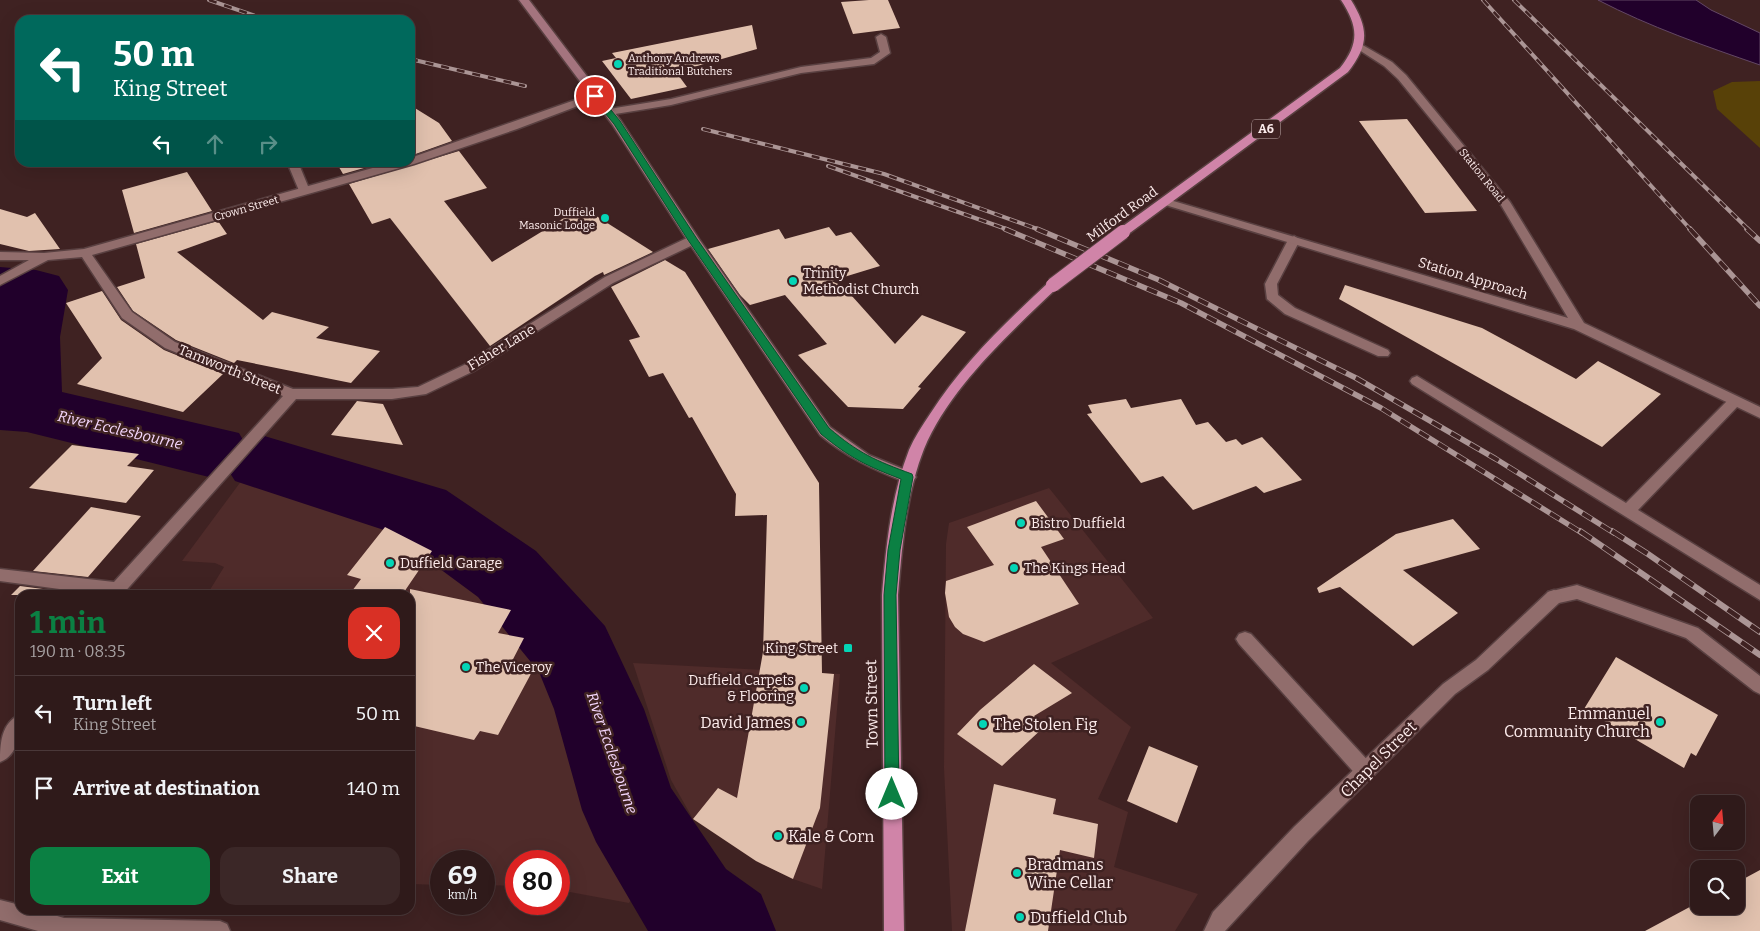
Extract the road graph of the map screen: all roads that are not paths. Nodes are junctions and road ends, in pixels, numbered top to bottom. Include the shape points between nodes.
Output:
1 (524, 0) edge
2 (1346, 0) edge
3 (881, 37) dead end
4 (1359, 46) junction
5 (595, 96) junction
6 (609, 112) junction
7 (415, 160) edge
8 (294, 167) edge
9 (392, 167) edge
10 (304, 192) junction
11 (1166, 202) junction
12 (693, 240) junction
13 (1294, 240) junction
14 (84, 253) junction
15 (0, 256) edge
16 (44, 257) junction
17 (4, 279) edge
18 (1579, 326) junction
19 (1383, 354) dead end
20 (1418, 381) dead end
21 (292, 394) junction
22 (1734, 402) junction
23 (1760, 413) edge
24 (908, 477) junction
25 (1627, 510) junction
26 (0, 575) edge
27 (101, 590) edge
28 (117, 590) edge
29 (1760, 593) edge
30 (1245, 639) dead end
31 (1760, 686) edge
32 (15, 731) edge
33 (0, 754) edge
34 (1366, 772) junction
35 (0, 910) edge
36 (15, 915) edge
37 (16, 915) edge
38 (62, 929) edge
39 (220, 931) edge
40 (894, 931) edge
41 (1214, 931) edge

1 - 5 street
2 - 4 highway via 1359,23
3 - 6 street via 885,53 874,61 801,70 671,102
4 - 11 highway, Milford Road / A6 via 1349,64 1337,76
4 - 18 street, Station Road via 1402,77 1506,204
5 - 6 street
5 - 7 street, Crown Street
6 - 12 street
8 - 10 street
9 - 10 street, Crown Street
10 - 14 street, Crown Street
11 - 13 street, Station Approach
11 - 24 highway, Milford Road / A6, bridge via 1053,286 1001,334 959,380 918,446
12 - 21 street, Fisher Lane via 609,280 469,368 421,391
12 - 24 street via 825,431 848,451
13 - 18 street, Station Approach
13 - 19 street via 1271,284 1272,296 1290,310
14 - 16 street
14 - 21 street, Tamworth Street via 127,315 170,345
15 - 16 street
16 - 17 street
18 - 22 street, Station Approach
20 - 25 street
21 - 28 street, Tamworth Street
22 - 23 street, Station Approach
22 - 25 street
24 - 40 highway, Town Street / A6 via 894,550 890,595
25 - 29 street
26 - 27 street
30 - 34 street
31 - 34 street, Chapel Street via 1692,633 1577,592 1554,597 1482,665 1449,689
32 - 33 street
34 - 41 street, Chapel Street via 1301,834 1220,919
35 - 36 street
37 - 38 street
38 - 39 street

